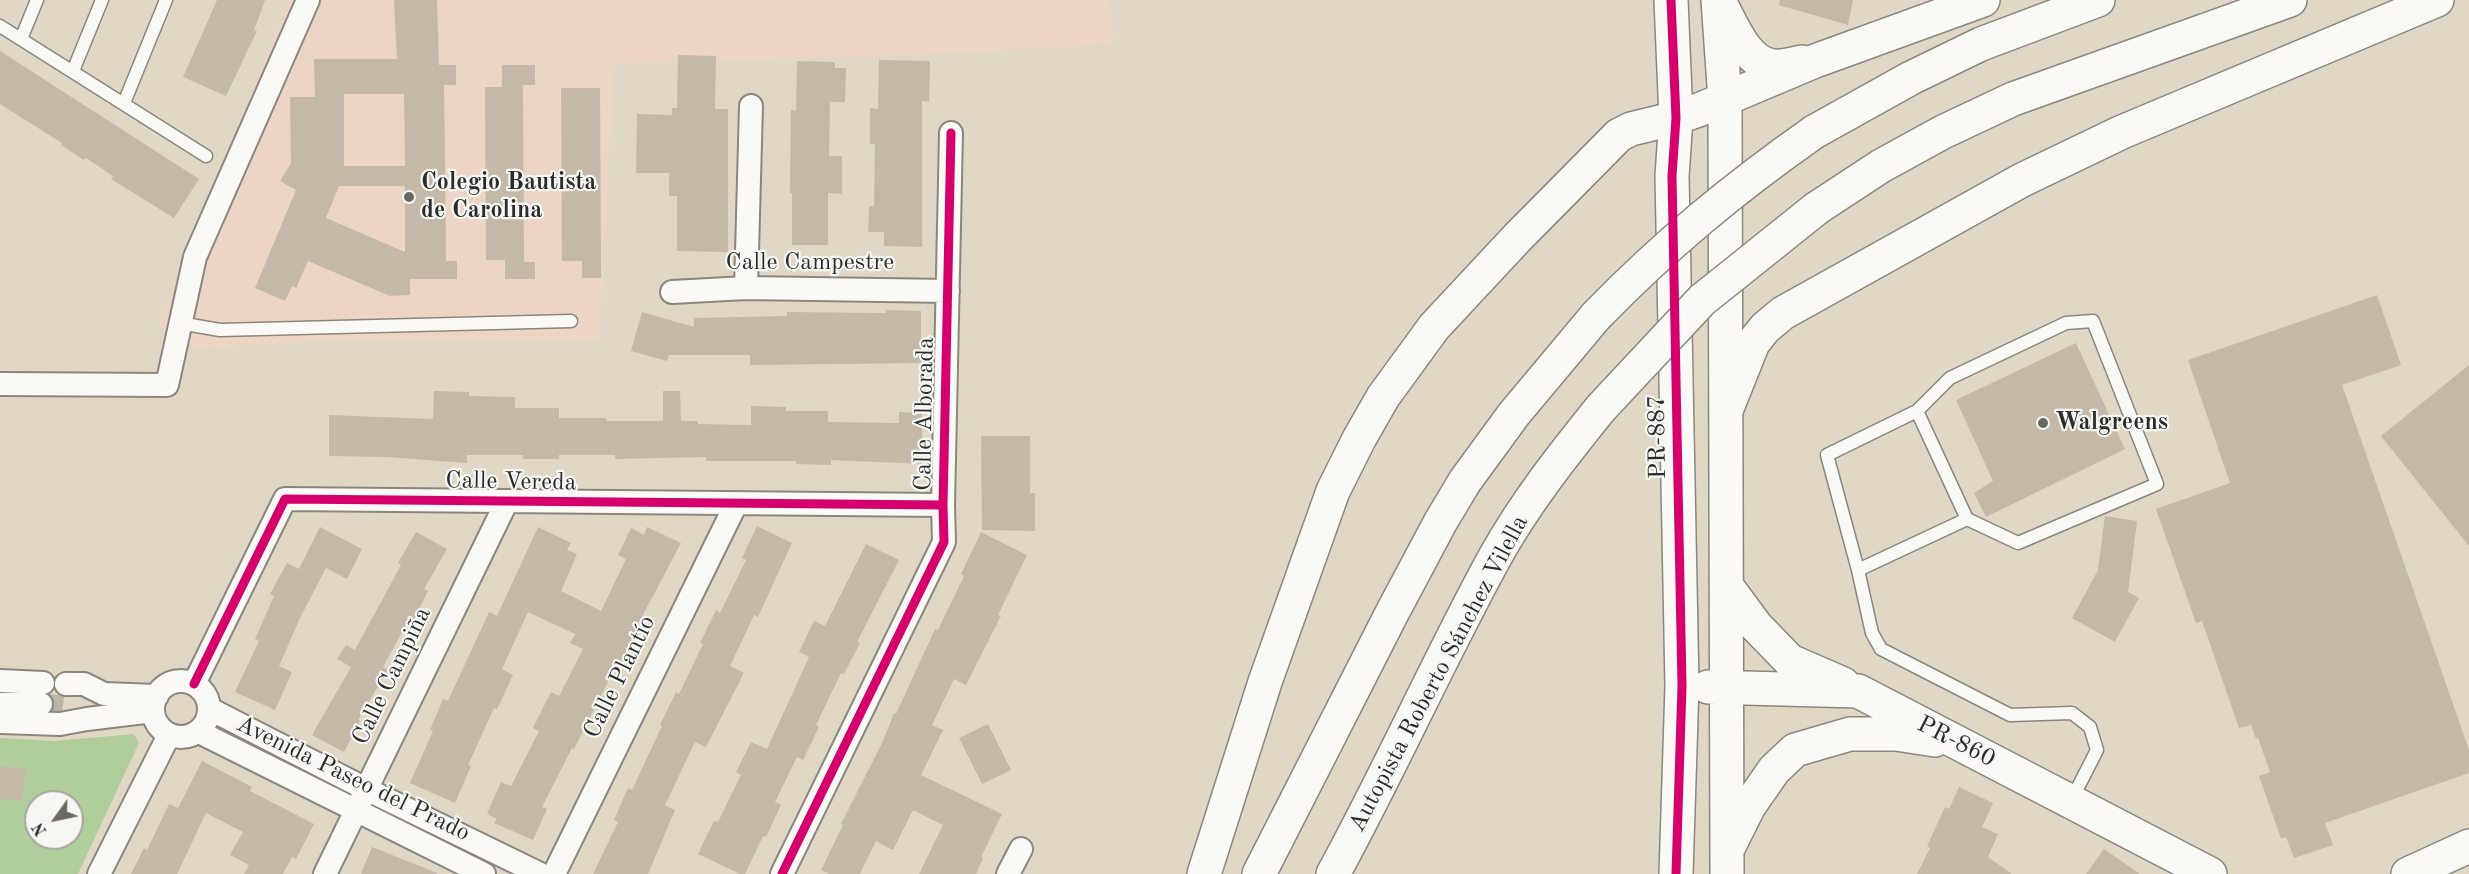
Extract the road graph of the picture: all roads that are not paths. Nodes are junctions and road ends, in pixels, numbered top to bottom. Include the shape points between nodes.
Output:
1 (37, 0) edge
2 (102, 0) edge
3 (166, 0) edge
4 (308, 0) edge
5 (1671, 0) edge
6 (1983, 0) edge
7 (2098, 0) edge
8 (2290, 0) edge
9 (2437, 0) edge
10 (1718, 1) edge
11 (0, 26) edge
12 (21, 39) junction
13 (1815, 61) junction
14 (73, 71) junction
15 (1725, 100) junction
16 (124, 103) junction
17 (751, 106) dead end
18 (1676, 118) junction
19 (951, 133) dead end
20 (206, 156) dead end
21 (746, 288) junction
22 (948, 291) junction
23 (672, 292) dead end
24 (571, 321) dead end
25 (179, 322) junction
26 (0, 384) edge
27 (1727, 408) junction
28 (1917, 411) junction
29 (507, 501) junction
30 (736, 504) junction
31 (943, 505) junction
32 (1967, 519) junction
33 (1858, 570) junction
34 (1728, 588) junction
35 (0, 681) edge
36 (66, 684) tunnel mouth
37 (194, 684) junction
38 (1682, 686) junction
39 (1728, 688) junction
40 (1858, 691) junction
41 (155, 703) junction
42 (0, 704) edge
43 (64, 707) tunnel mouth
44 (210, 709) junction
45 (87, 719) junction
46 (0, 722) edge
47 (199, 732) junction
48 (169, 735) junction
49 (1962, 745) junction
50 (366, 789) junction
51 (2071, 802) junction
52 (355, 811) junction
53 (1365, 816) junction
54 (2469, 846) edge
55 (1020, 849) dead end
56 (1728, 861) edge
57 (99, 874) edge
58 (325, 874) edge
59 (484, 874) edge
60 (540, 874) edge
61 (554, 874) edge
62 (782, 874) edge
63 (1008, 874) edge
64 (1204, 874) edge
65 (1259, 874) edge
66 (1333, 874) edge
67 (1350, 874) edge
68 (1676, 874) edge
69 (2210, 874) edge
70 (2408, 874) edge

1 - 12 lane
2 - 14 lane
3 - 16 lane
4 - 25 street via 195,257
5 - 18 main road, PR-887
6 - 13 main road
7 - 65 main road, bridge via 1981,44 1814,132 1699,218 1596,316 1514,414 1465,481 1392,613
8 - 53 main road, Autopista Roberto Sánchez Vilella, bridge via 2013,99 1943,132 1817,208 1702,300 1601,408 1538,489 1496,555
9 - 27 main road via 2122,132 2032,175 1783,313 1753,343
10 - 13 main road via 1760,63 1774,66
10 - 15 main road
11 - 12 lane
12 - 14 lane
13 - 15 main road
14 - 16 lane
15 - 18 main road
15 - 27 main road
16 - 20 lane
17 - 21 street
18 - 38 main road, PR-887 via 1672,176
18 - 64 main road via 1619,135 1466,290 1383,397 1333,491 1264,682
19 - 22 street, Calle Alborada
21 - 22 street, Calle Campestre
21 - 23 street, Calle Campestre
22 - 31 street, Calle Alborada
24 - 25 lane via 220,330
25 - 26 street via 167,384
27 - 34 main road
28 - 32 lane
28 - 32 lane via 1950,378 2066,323 2093,321 2157,484 2018,543
28 - 33 lane via 1827,455
29 - 30 street, Calle Vereda
29 - 37 street, Calle Vereda via 285,499
29 - 50 street, Calle Campiña
30 - 31 street, Calle Vereda
30 - 61 street, Calle Plantío
31 - 62 street, Calle Alborada via 944,542
32 - 33 lane
33 - 51 lane via 1872,633 1881,649 2010,715 2072,713 2090,727 2097,750
34 - 39 main road
34 - 40 main road via 1756,626 1790,661
35 - 42 street via 42,694
36 - 41 street via 84,684 104,694
37 - 41 street via 170,683
37 - 44 street via 206,694
38 - 39 main road, PR-860 / PR-860
38 - 68 main road, PR-887
39 - 40 main road, PR-860 / PR-860
39 - 56 main road
40 - 49 main road, PR-860 / PR-860
41 - 45 street
41 - 48 street via 155,721
43 - 45 street
44 - 47 street
44 - 50 street, Avenida Paseo del Prado
45 - 46 street via 60,724
47 - 48 street via 184,738
47 - 52 street, Avenida Paseo del Prado
48 - 57 street
49 - 51 main road, PR-860 / PR-860
49 - 56 main road via 1896,734 1850,734 1795,750 1774,770 1749,806
50 - 52 street, Calle Campiña
50 - 60 street, Avenida Paseo del Prado
51 - 69 main road, PR-860 / PR-860
52 - 58 street, Calle Campiña
52 - 59 street, Avenida Paseo del Prado
53 - 66 main road, Autopista Roberto Sánchez Vilella
53 - 67 main road
54 - 70 main road
55 - 63 street

